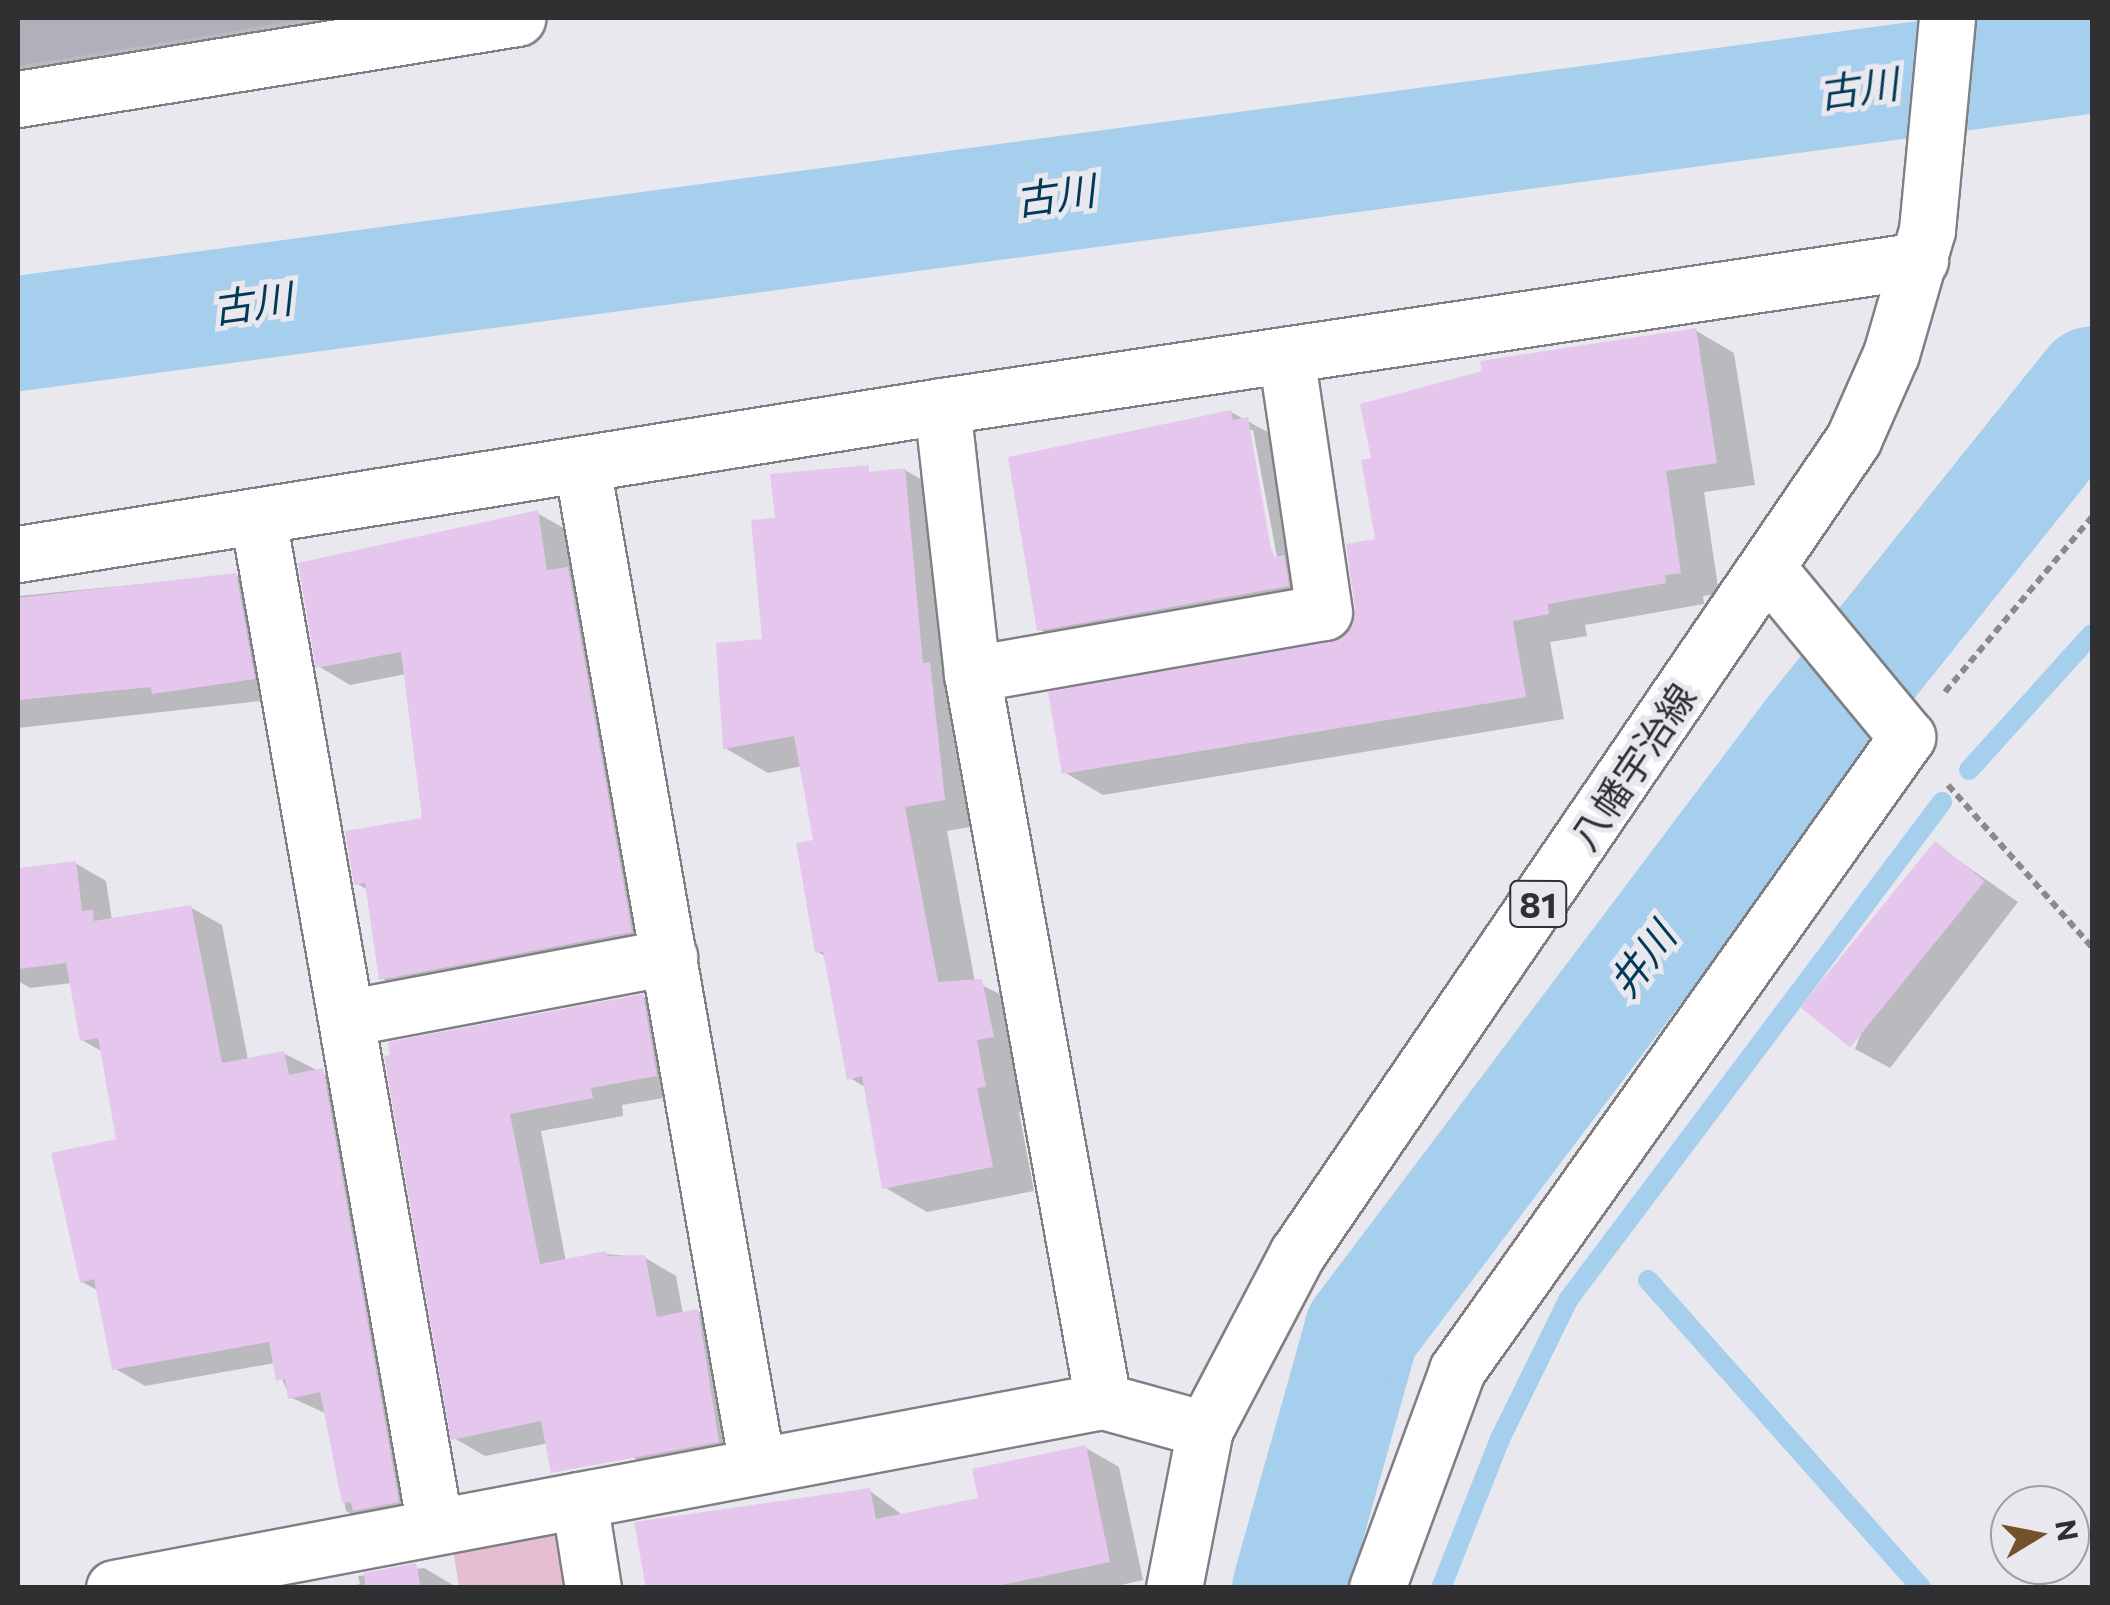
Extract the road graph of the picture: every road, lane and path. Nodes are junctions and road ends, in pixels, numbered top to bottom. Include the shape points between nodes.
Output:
1 (517, 18) edge
2 (1947, 18) edge
3 (18, 99) edge
4 (1923, 245) junction
5 (1286, 355) junction
6 (942, 406) junction
7 (582, 466) junction
8 (2092, 517) edge
9 (258, 518) junction
10 (18, 554) edge
11 (1768, 568) junction
12 (972, 674) junction
13 (1906, 738) junction
14 (2092, 947) edge
15 (668, 956) junction
16 (346, 1018) junction
17 (1102, 1401) junction
18 (1205, 1430) junction
19 (757, 1466) junction
20 (579, 1500) junction
21 (435, 1527) junction
22 (314, 1569) edge
23 (114, 1588) edge
24 (593, 1588) edge
25 (1174, 1588) edge
26 (1377, 1588) edge

1 - 3 street
2 - 4 street, 八幡宇治線 / 81
4 - 5 street
4 - 11 street, 八幡宇治線 / 81 via 1892,354 1853,440
5 - 6 street
5 - 12 street via 1324,612
6 - 7 street
6 - 12 street
7 - 9 street
7 - 15 street
8 - 13 path
9 - 10 street
9 - 16 street
11 - 13 street
11 - 18 street, 八幡宇治線 / 81 via 1297,1254
12 - 17 street
13 - 14 path
13 - 26 street via 1457,1370
15 - 16 street
15 - 19 street
16 - 21 street
17 - 18 street
17 - 19 street
18 - 25 street, 八幡宇治線 / 81
19 - 20 street
20 - 21 street
20 - 24 street
21 - 22 street
22 - 23 street

